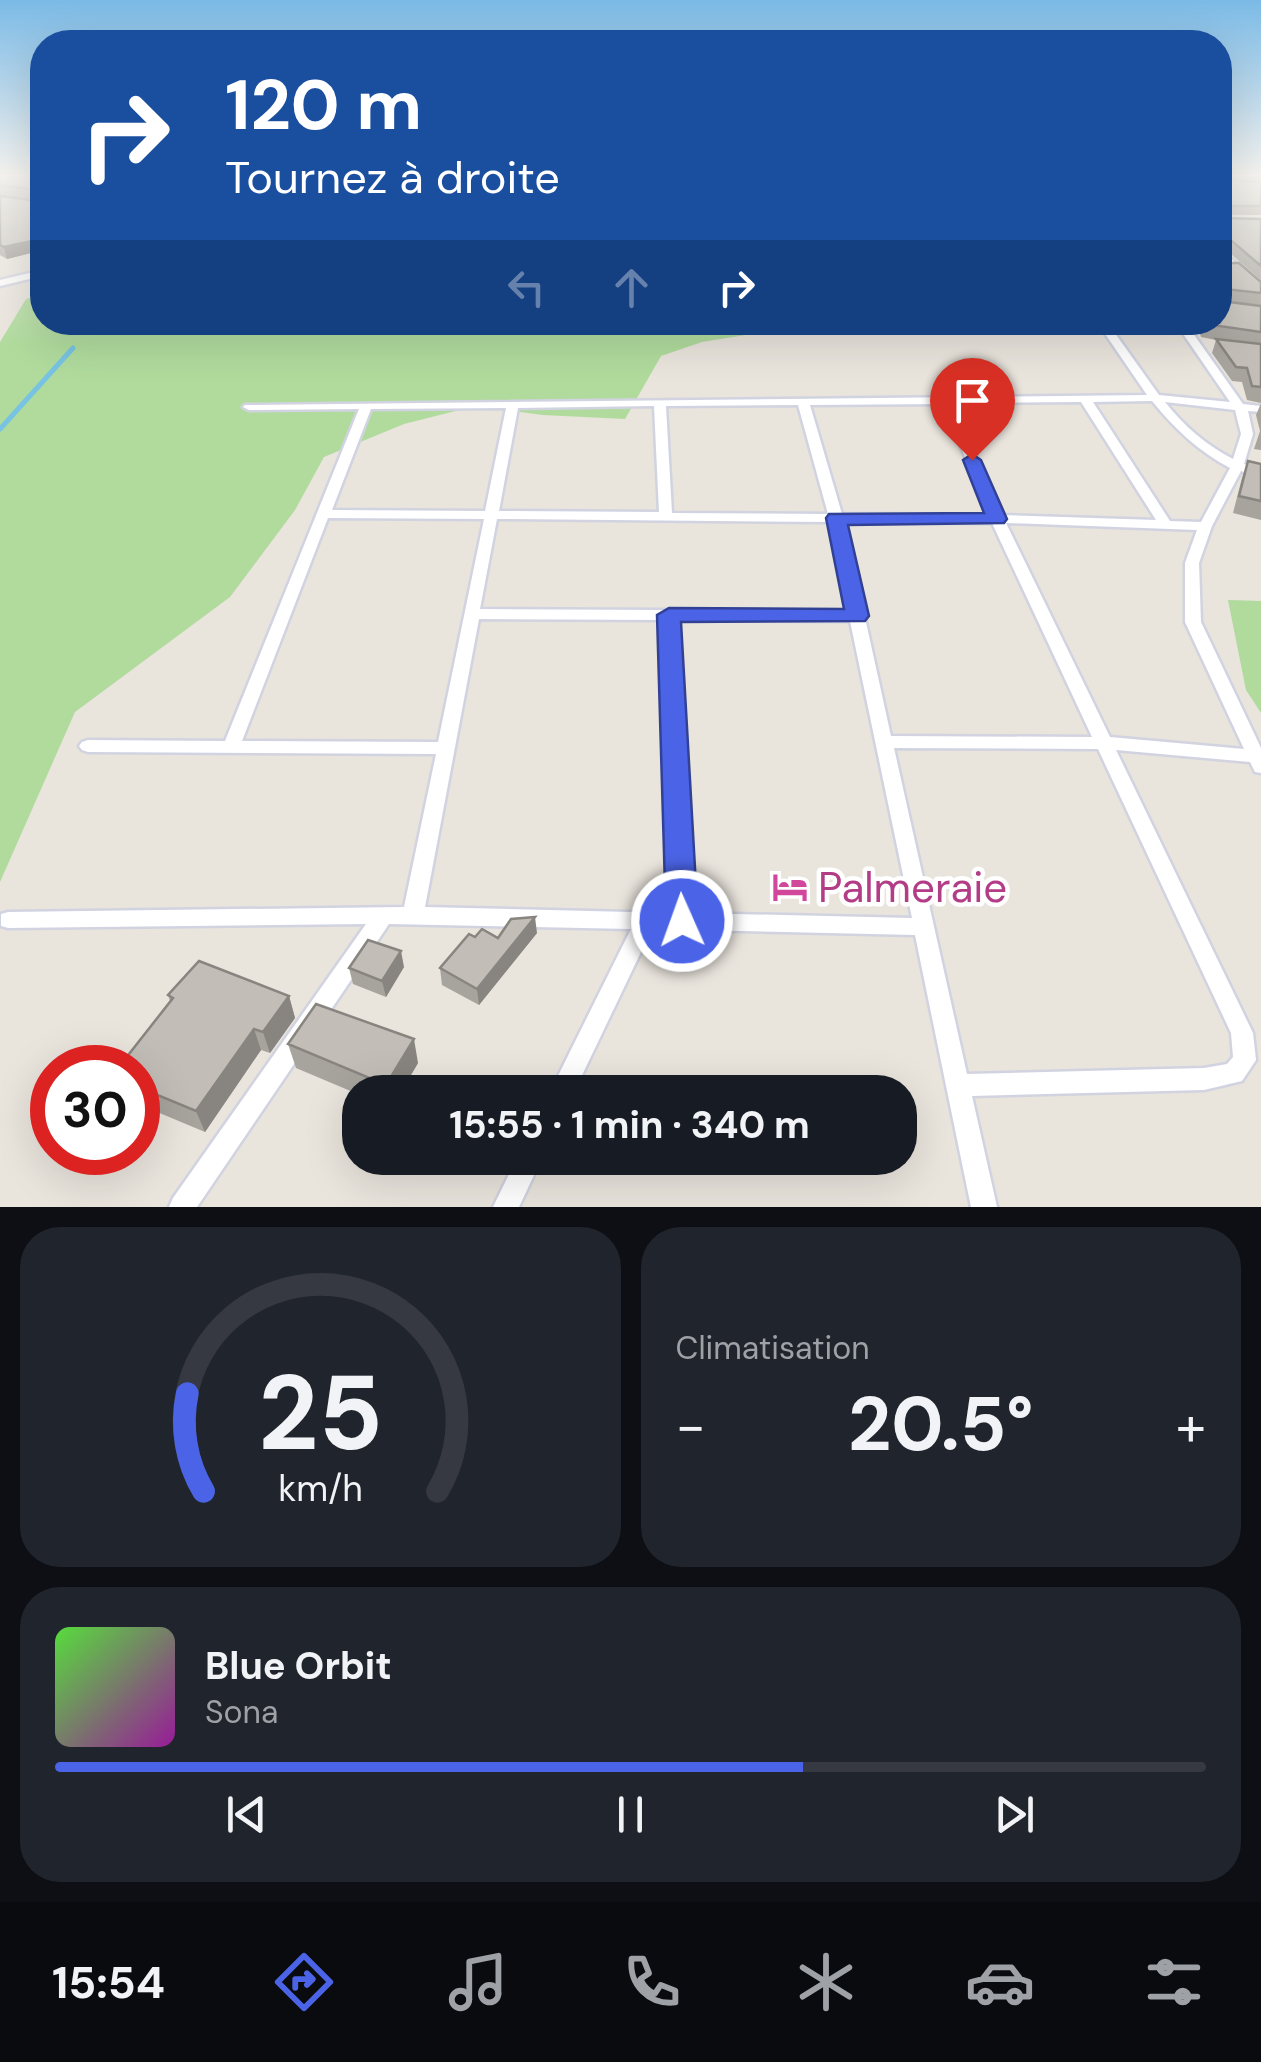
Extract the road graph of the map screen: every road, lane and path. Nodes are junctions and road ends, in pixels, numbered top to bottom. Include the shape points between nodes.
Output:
1 (1232, 263) edge
2 (30, 276) edge
3 (0, 283) edge
4 (1261, 290) edge
5 (1111, 335) edge
6 (1188, 335) edge
7 (1194, 344) junction
8 (1211, 346) dead end
9 (1156, 398) junction
10 (1085, 399) junction
11 (947, 400) junction
12 (803, 402) junction
13 (660, 403) junction
14 (513, 404) junction
15 (366, 406) junction
16 (1238, 406) junction
17 (248, 407) dead end
18 (1261, 409) edge
19 (1236, 469) junction
20 (1261, 472) edge
21 (323, 514) junction
22 (490, 516) junction
23 (666, 517) junction
24 (836, 518) junction
25 (997, 519) junction
26 (1166, 525) junction
27 (1205, 526) junction
28 (471, 614) junction
29 (669, 615) junction
30 (857, 616) junction
31 (884, 742) junction
32 (1104, 743) junction
33 (232, 745) junction
34 (88, 746) dead end
35 (446, 748) junction
36 (1258, 761) edge
37 (384, 915) junction
38 (413, 915) junction
39 (8, 920) dead end
40 (646, 920) junction
41 (682, 921) junction
42 (924, 926) junction
43 (570, 1075) edge
44 (958, 1085) junction
45 (522, 1175) edge
46 (182, 1207) edge
47 (506, 1207) edge
48 (984, 1207) edge

1 - 4 street
2 - 3 street
5 - 9 street
6 - 7 street
7 - 8 street
7 - 16 street
9 - 10 street
9 - 16 street
9 - 19 street
10 - 11 street
10 - 26 street
11 - 12 street
11 - 25 street
12 - 13 street
12 - 24 street
13 - 14 street
13 - 23 street
14 - 15 street
14 - 22 street
15 - 17 street
15 - 21 street
16 - 18 street
16 - 19 street via 1248,434
19 - 20 street
19 - 27 street
21 - 22 street
21 - 33 street
22 - 23 street
22 - 28 street
23 - 24 street
24 - 25 street
24 - 30 street
25 - 26 street
25 - 32 street
26 - 27 street
27 - 36 street via 1192,562 1193,622
28 - 29 street
28 - 35 street
29 - 30 street
29 - 41 street
30 - 31 street
31 - 32 street
31 - 42 street
32 - 36 street
32 - 44 street via 1242,1033 1245,1060 1234,1074 1204,1079
33 - 34 street
33 - 35 street
35 - 38 street
37 - 38 street
37 - 39 street
37 - 46 street
38 - 40 street
40 - 41 street
40 - 43 street
41 - 42 street
42 - 44 street
44 - 48 street
45 - 47 street

